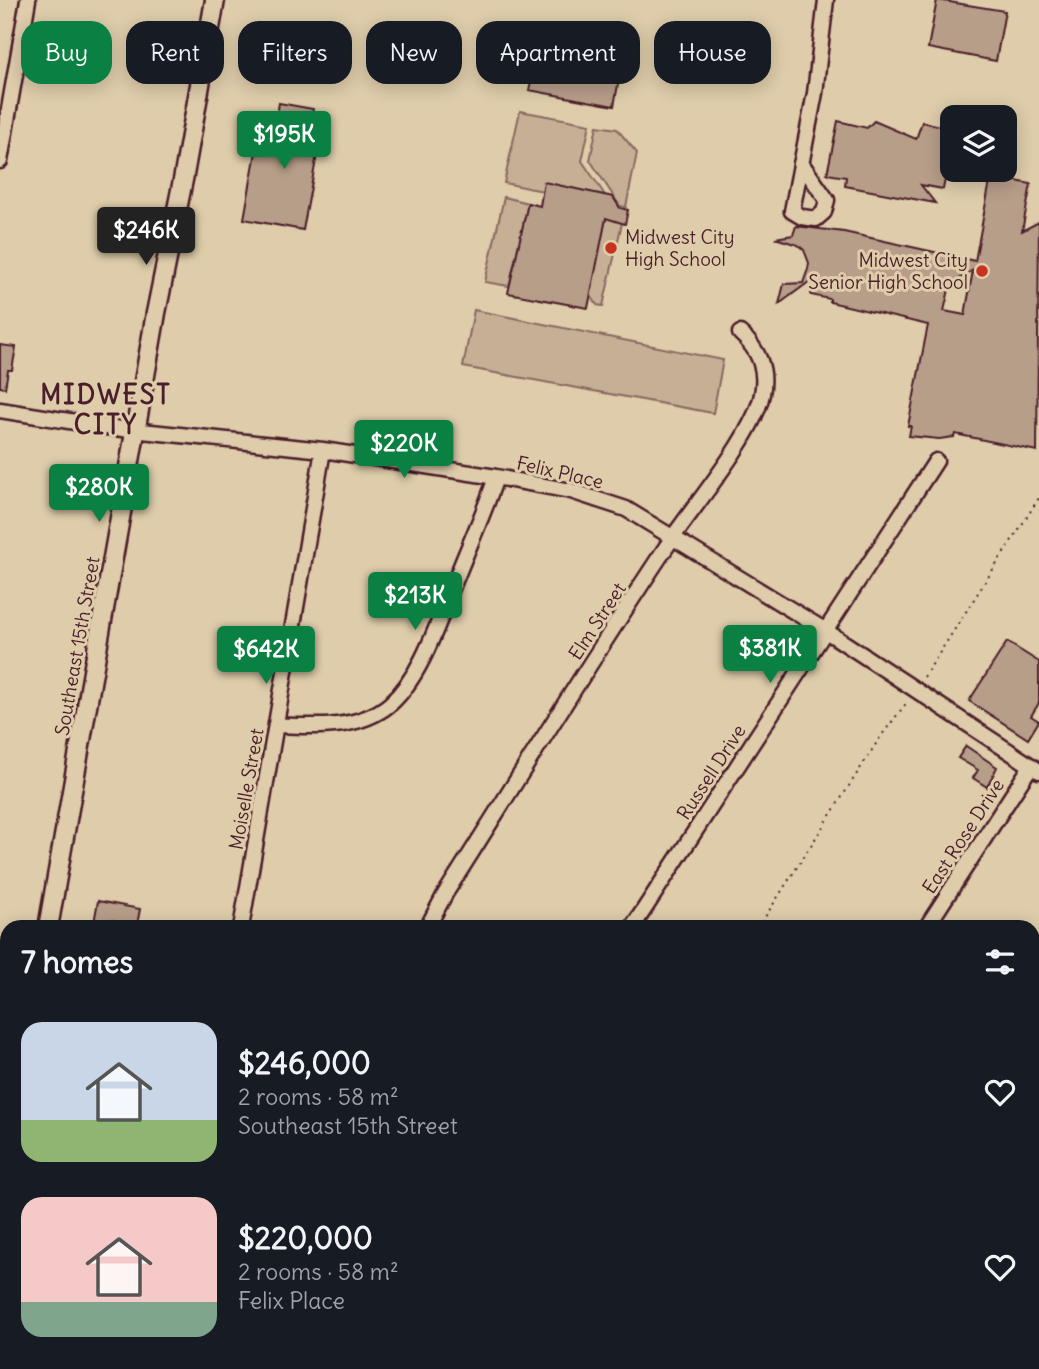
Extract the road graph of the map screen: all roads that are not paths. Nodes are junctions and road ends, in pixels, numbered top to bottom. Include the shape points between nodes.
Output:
1 (27, 0) edge
2 (215, 0) edge
3 (826, 0) edge
4 (0, 161) edge
5 (801, 163) junction
6 (740, 333) dead end
7 (0, 410) edge
8 (135, 431) junction
9 (323, 450) junction
10 (936, 461) dead end
11 (496, 477) junction
12 (673, 537) junction
13 (826, 631) junction
14 (277, 725) junction
15 (1035, 768) edge
16 (49, 920) edge
17 (242, 920) edge
18 (431, 920) edge
19 (637, 920) edge
20 (931, 920) edge

1 - 4 street
2 - 8 main road, Southeast 15th Street
3 - 5 street
5 - 5 street via 792,211 816,219 827,200
6 - 12 street, Elm Street via 750,342 764,371 759,403 748,429
7 - 8 street, Felix Place
8 - 9 street, Felix Place
8 - 16 main road, Southeast 15th Street
9 - 11 street, Felix Place
9 - 14 street, Moiselle Street
10 - 13 street, Russell Drive
11 - 12 street, Felix Place via 597,499 626,509
11 - 14 street via 430,641 413,676 390,704 348,724
12 - 13 street, Felix Place
12 - 18 street, Elm Street
13 - 15 street, Felix Place
13 - 19 street, Russell Drive
14 - 17 street, Moiselle Street
15 - 20 street, East Rose Drive

